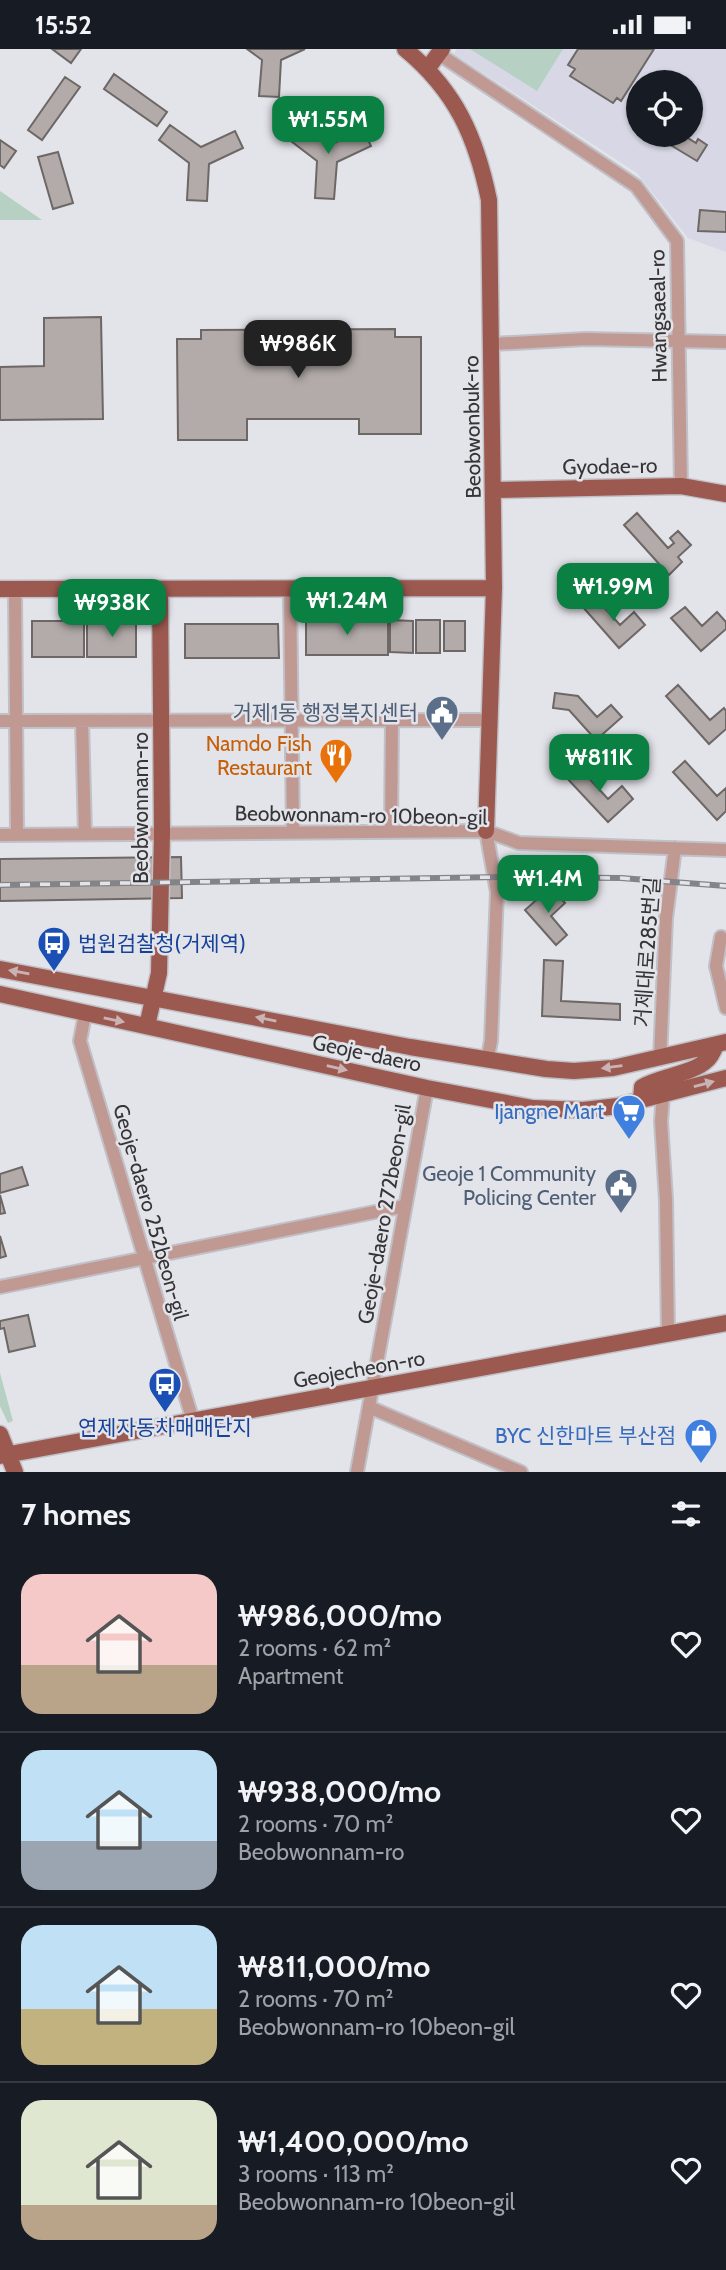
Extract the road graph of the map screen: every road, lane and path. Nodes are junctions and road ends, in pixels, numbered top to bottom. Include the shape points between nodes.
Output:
1 (405, 49) edge
2 (440, 52) edge
3 (428, 68) junction
4 (726, 342) edge
5 (678, 343) junction
6 (492, 344) junction
7 (681, 486) junction
8 (493, 490) junction
9 (726, 494) edge
10 (494, 587) junction
11 (290, 588) junction
12 (7, 589) edge
13 (160, 589) junction
14 (161, 720) junction
15 (293, 720) junction
16 (393, 720) junction
17 (491, 720) junction
18 (0, 721) edge
19 (16, 721) junction
20 (82, 721) junction
21 (391, 830) junction
22 (293, 831) junction
23 (486, 831) junction
24 (162, 833) junction
25 (85, 834) junction
26 (0, 835) edge
27 (17, 835) junction
28 (675, 848) junction
29 (726, 850) edge
30 (721, 937) dead end
31 (0, 969) edge
32 (0, 994) edge
33 (155, 997) junction
34 (726, 1008) edge
35 (85, 1014) junction
36 (148, 1026) junction
37 (721, 1044) edge
38 (660, 1059) junction
39 (488, 1061) junction
40 (726, 1079) edge
41 (427, 1088) junction
42 (663, 1095) junction
43 (641, 1101) junction
44 (405, 1206) junction
45 (144, 1259) junction
46 (0, 1287) edge
47 (726, 1323) edge
48 (668, 1334) junction
49 (373, 1388) junction
50 (369, 1407) junction
51 (193, 1421) junction
52 (0, 1434) edge
53 (5, 1455) edge
54 (15, 1472) edge
55 (357, 1472) edge
56 (521, 1472) edge

1 - 3 main road, Beobwonbuk-ro
2 - 3 main road
2 - 5 street, Hwangsaeal-ro via 636,186 677,241
3 - 6 main road, Beobwonbuk-ro via 467,127 481,160 489,200
4 - 5 street
5 - 6 street via 586,339
5 - 7 street, Hwangsaeal-ro
6 - 8 main road, Beobwonbuk-ro
7 - 8 main road, Gyodae-ro
7 - 9 main road, Gyodae-ro
8 - 10 main road, Beobwonbuk-ro
10 - 11 main road
10 - 17 main road, Beobwonbuk-ro
11 - 13 main road
11 - 15 street
12 - 13 main road
12 - 19 street
13 - 14 main road, Beobwonnam-ro
14 - 15 street
14 - 20 street
14 - 24 main road, Beobwonnam-ro
15 - 16 street
15 - 22 street
16 - 17 street
16 - 21 street
17 - 23 main road, Beobwonbuk-ro
18 - 19 street
19 - 20 street
19 - 27 street
20 - 25 street
21 - 22 street, Beobwonnam-ro 10beon-gil
21 - 23 street, Beobwonnam-ro 10beon-gil
22 - 24 street, Beobwonnam-ro 10beon-gil
23 - 28 street, Beobwonnam-ro 10beon-gil via 519,843
23 - 39 street via 497,893
24 - 25 street, Beobwonnam-ro 10beon-gil
24 - 33 main road, Beobwonnam-ro
25 - 27 street, Beobwonnam-ro 10beon-gil
26 - 27 street, Beobwonnam-ro 10beon-gil
28 - 29 street, Beobwonnam-ro 10beon-gil
28 - 38 street, 거제대로285번길 via 666,918
30 - 34 street via 716,966
33 -> 31 main road, Geoje-daero
32 - 35 main road, Geoje-daero
33 - 36 main road, Beobwonnam-ro
39 -> 33 main road, Geoje-daero
35 -> 36 main road, Geoje-daero
35 - 45 street, Geoje-daero 252beon-gil via 80,1041
36 -> 41 main road, Geoje-daero
37 - 38 main road, Geoje-daero
37 - 43 main road via 696,1068 642,1087
38 -> 39 main road, Geoje-daero via 574,1070
42 -> 40 main road, Geoje-daero
41 - 43 main road, Geoje-daero via 507,1105 559,1110
41 - 44 street, Geoje-daero 272beon-gil
42 - 43 main road, Geoje-daero
42 - 48 street
44 - 45 street
44 - 49 street, Geoje-daero 272beon-gil
45 - 46 street
45 - 51 street, Geoje-daero 252beon-gil
47 - 48 main road, Geojecheon-ro
48 - 49 main road, Geojecheon-ro
49 - 50 street, Geoje-daero 272beon-gil
49 - 51 main road, Geojecheon-ro
50 - 55 street, Geoje-daero 272beon-gil
50 - 56 street
51 - 53 main road, Geojecheon-ro
52 - 53 main road
53 - 54 main road

